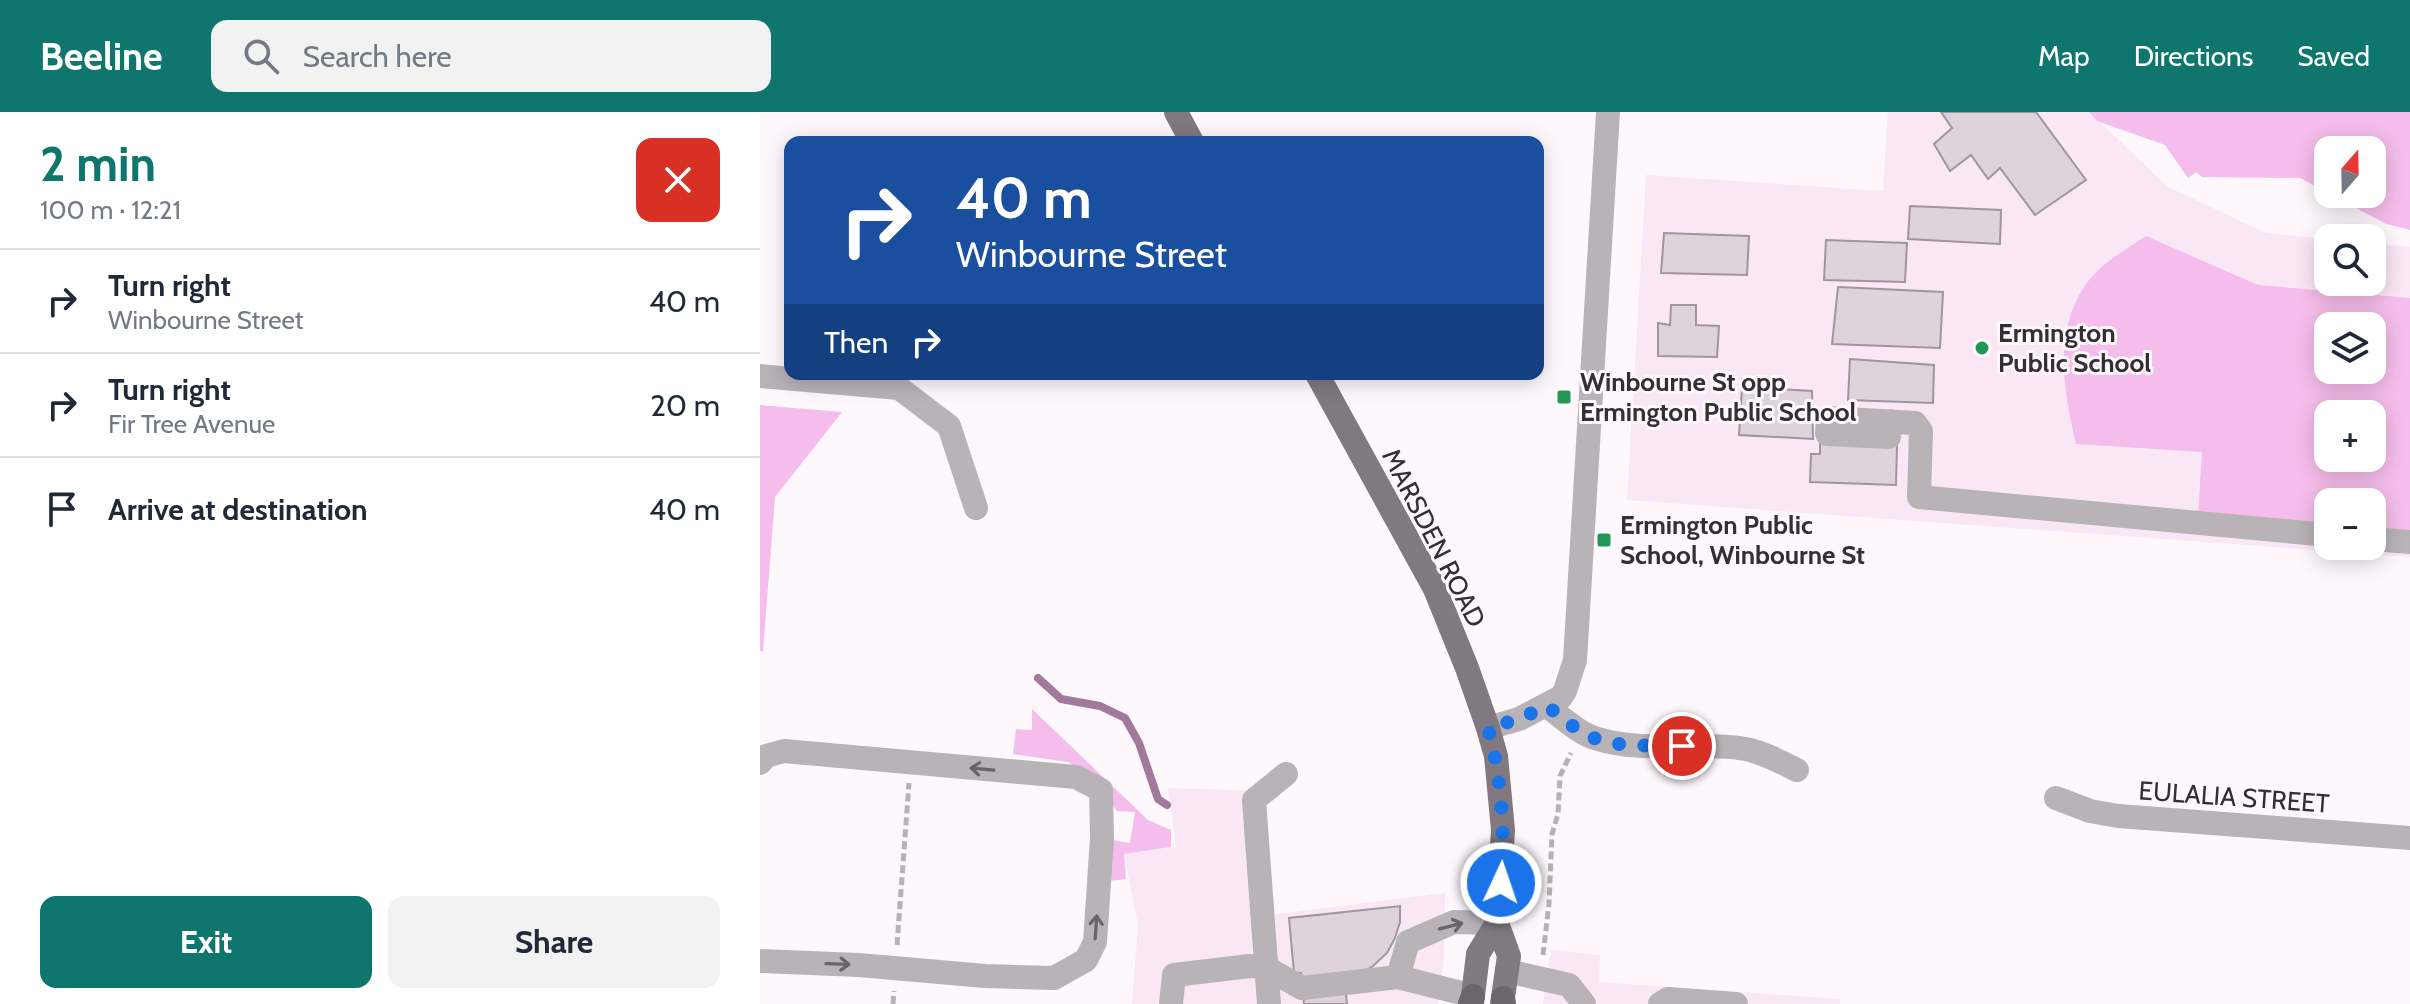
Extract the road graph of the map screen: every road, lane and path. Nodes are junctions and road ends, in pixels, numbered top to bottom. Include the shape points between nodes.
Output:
1 (1176, 112) edge
2 (1608, 112) edge
3 (1189, 136) edge
4 (760, 376) edge
5 (784, 378) edge
6 (806, 380) edge
7 (1320, 380) edge
8 (1890, 421) dead end
9 (976, 508) dead end
10 (2314, 534) edge
11 (2386, 540) edge
12 (2410, 542) edge
13 (1547, 706) junction
14 (1488, 728) junction
15 (1570, 755) dead end
16 (911, 762) junction
17 (760, 763) edge
18 (1797, 770) dead end
19 (1286, 774) dead end
20 (2056, 798) dead end
21 (2410, 838) edge
22 (1497, 923) junction
23 (760, 961) edge
24 (1265, 967) junction
25 (895, 968) junction
26 (1507, 971) junction
27 (1398, 977) junction
28 (1540, 978) junction
29 (1471, 1001) edge
30 (1503, 1002) edge
31 (1171, 1004) edge
32 (1269, 1004) edge
33 (1584, 1004) edge
34 (1660, 1004) edge
35 (1736, 1004) edge

1 - 3 main road
2 - 13 street via 1576,649 1565,691
4 - 5 street
6 - 9 street via 899,388 949,426
7 - 14 main road, MARSDEN ROAD via 1435,589
8 - 10 street via 1919,427 1919,497
11 - 12 street
13 - 14 street
13 - 18 street via 1597,739 1745,749
14 - 22 main road, MARSDEN ROAD via 1503,830
15 - 28 path via 1560,776 1552,834
16 - 17 street via 784,751
16 - 25 path
25 -> 16 street via 1054,978 1086,960 1095,942 1101,790 1076,777
19 - 24 street via 1254,800
20 - 21 street, EULALIA STREET via 2118,816
22 - 26 main road, MARSDEN ROAD via 1509,956
27 -> 22 street via 1408,942 1454,922
22 - 29 main road, MARSDEN ROAD via 1478,954
23 -> 25 street
24 - 27 street via 1302,988
24 - 31 street via 1174,975
24 - 32 street
26 - 28 street
26 - 30 main road, MARSDEN ROAD
27 - 29 street
28 - 33 street via 1569,985
34 - 35 street via 1668,999

